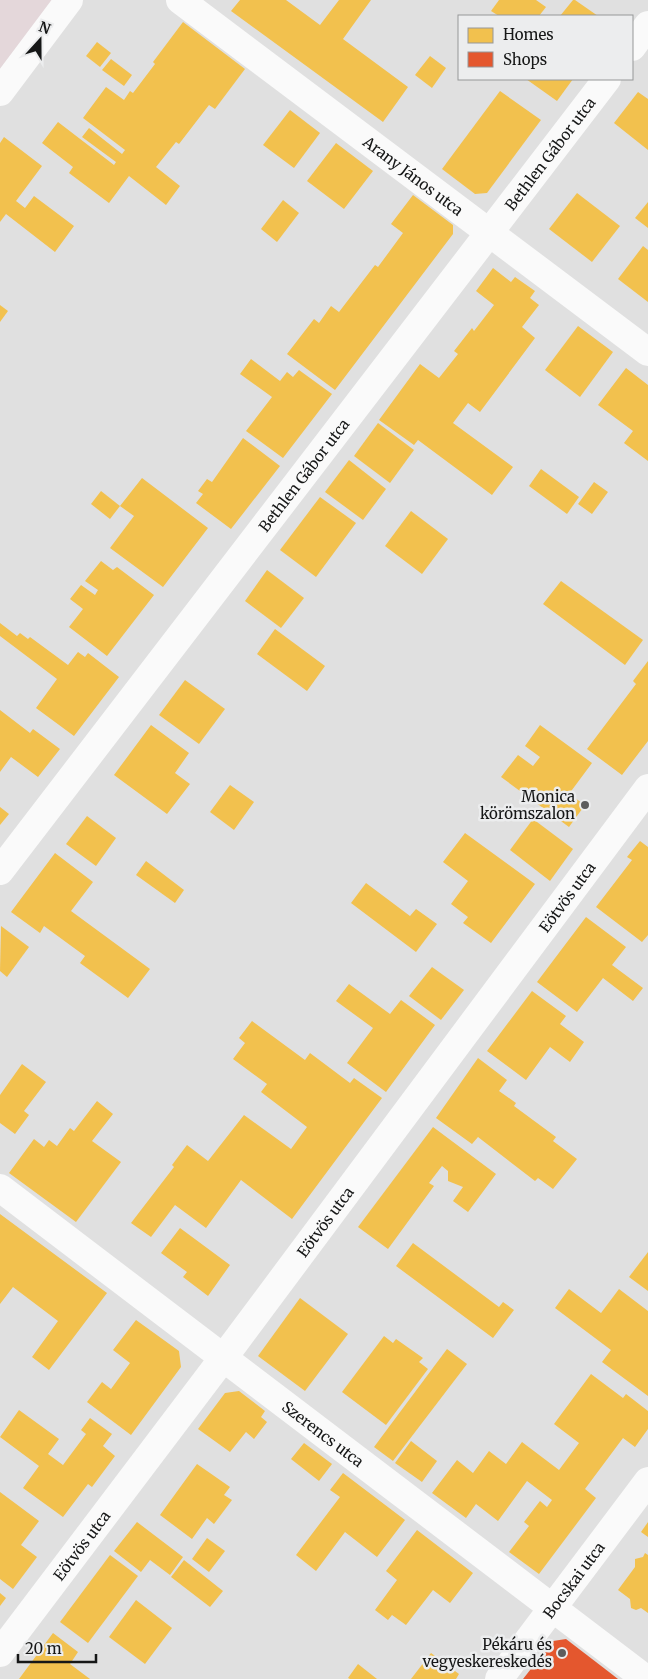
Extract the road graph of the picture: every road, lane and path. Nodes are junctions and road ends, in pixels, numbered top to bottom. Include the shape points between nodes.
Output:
1 (69, 0) edge
2 (180, 0) edge
3 (648, 25) edge
4 (633, 46) edge
5 (606, 80) edge
6 (0, 92) edge
7 (491, 233) junction
8 (648, 352) edge
9 (648, 788) edge
10 (0, 872) edge
11 (0, 1188) edge
12 (223, 1359) junction
13 (648, 1481) edge
14 (552, 1608) junction
15 (0, 1653) edge
16 (499, 1679) edge
17 (646, 1679) edge

1 - 6 street
2 - 7 street, Arany János utca
3 - 4 street
5 - 7 street, Bethlen Gábor utca
7 - 8 street, Arany János utca
7 - 10 street, Bethlen Gábor utca
9 - 12 street, Eötvös utca
11 - 12 street, Szerencs utca
12 - 14 street, Szerencs utca
12 - 15 street, Eötvös utca
13 - 14 street, Bocskai utca
14 - 16 street, Bocskai utca
14 - 17 street, Szerencs utca

